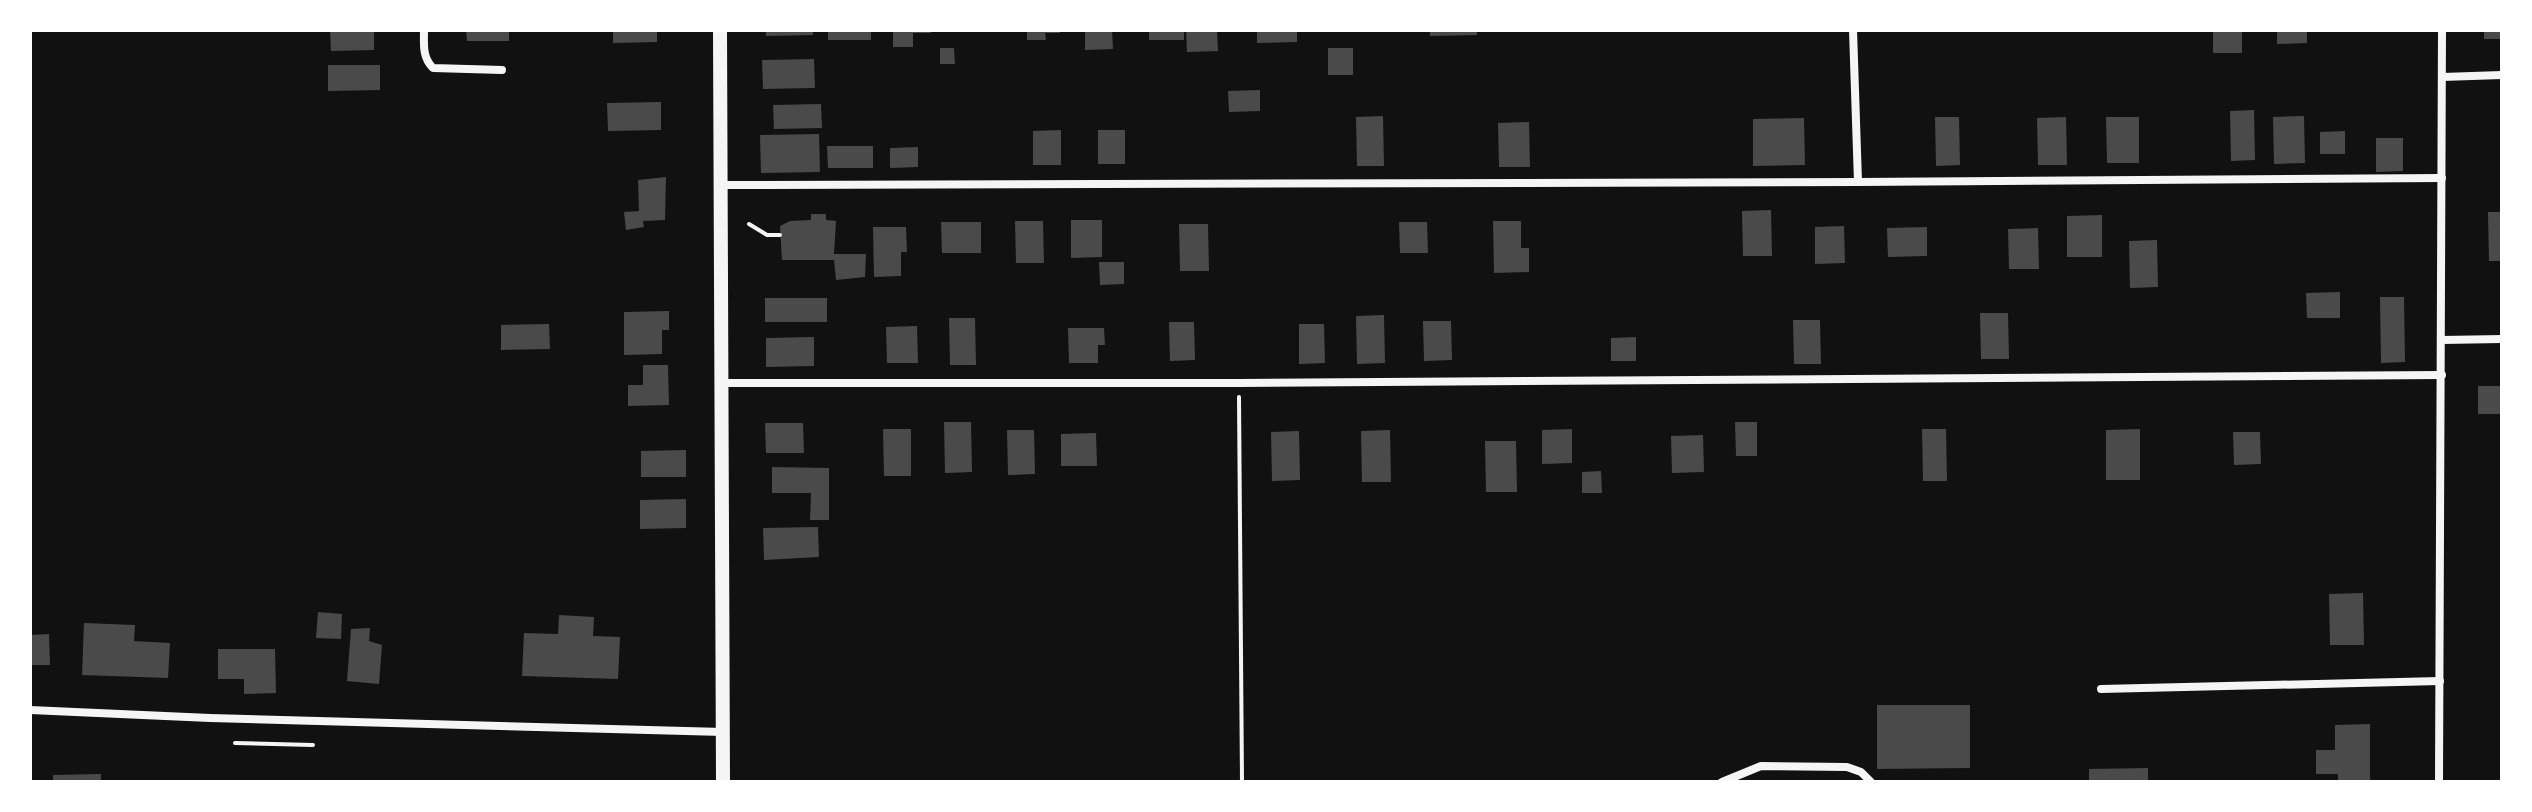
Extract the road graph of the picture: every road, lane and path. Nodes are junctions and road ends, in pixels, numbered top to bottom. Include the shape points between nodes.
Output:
1 (424, 30) edge
2 (720, 30) edge
3 (1853, 30) edge
4 (2442, 30) edge
5 (502, 70) dead end
6 (2502, 75) edge
7 (2442, 77) junction
8 (2442, 178) junction
9 (1858, 182) junction
10 (721, 185) junction
11 (749, 224) dead end
12 (780, 235) dead end
13 (2502, 339) edge
14 (2442, 340) junction
15 (2442, 375) junction
16 (722, 383) junction
17 (1239, 383) junction
18 (2440, 681) junction
19 (2101, 689) dead end
20 (30, 710) edge
21 (723, 732) junction
22 (235, 743) dead end
23 (313, 745) dead end
24 (723, 782) edge
25 (1242, 782) edge
26 (1722, 782) edge
27 (1871, 782) edge
28 (2439, 782) edge

1 - 5 street via 424,51 433,68
2 - 10 street
3 - 9 street
4 - 7 street
6 - 7 street
7 - 8 street
8 - 9 street
8 - 14 street
9 - 10 street
10 - 16 street
11 - 12 path via 767,235
13 - 14 street
14 - 15 street
15 - 17 street
15 - 18 street
16 - 17 street
16 - 21 street
17 - 25 path
18 - 19 street
18 - 28 street
20 - 21 street
21 - 24 street
22 - 23 path
26 - 27 street via 1761,766 1847,767

